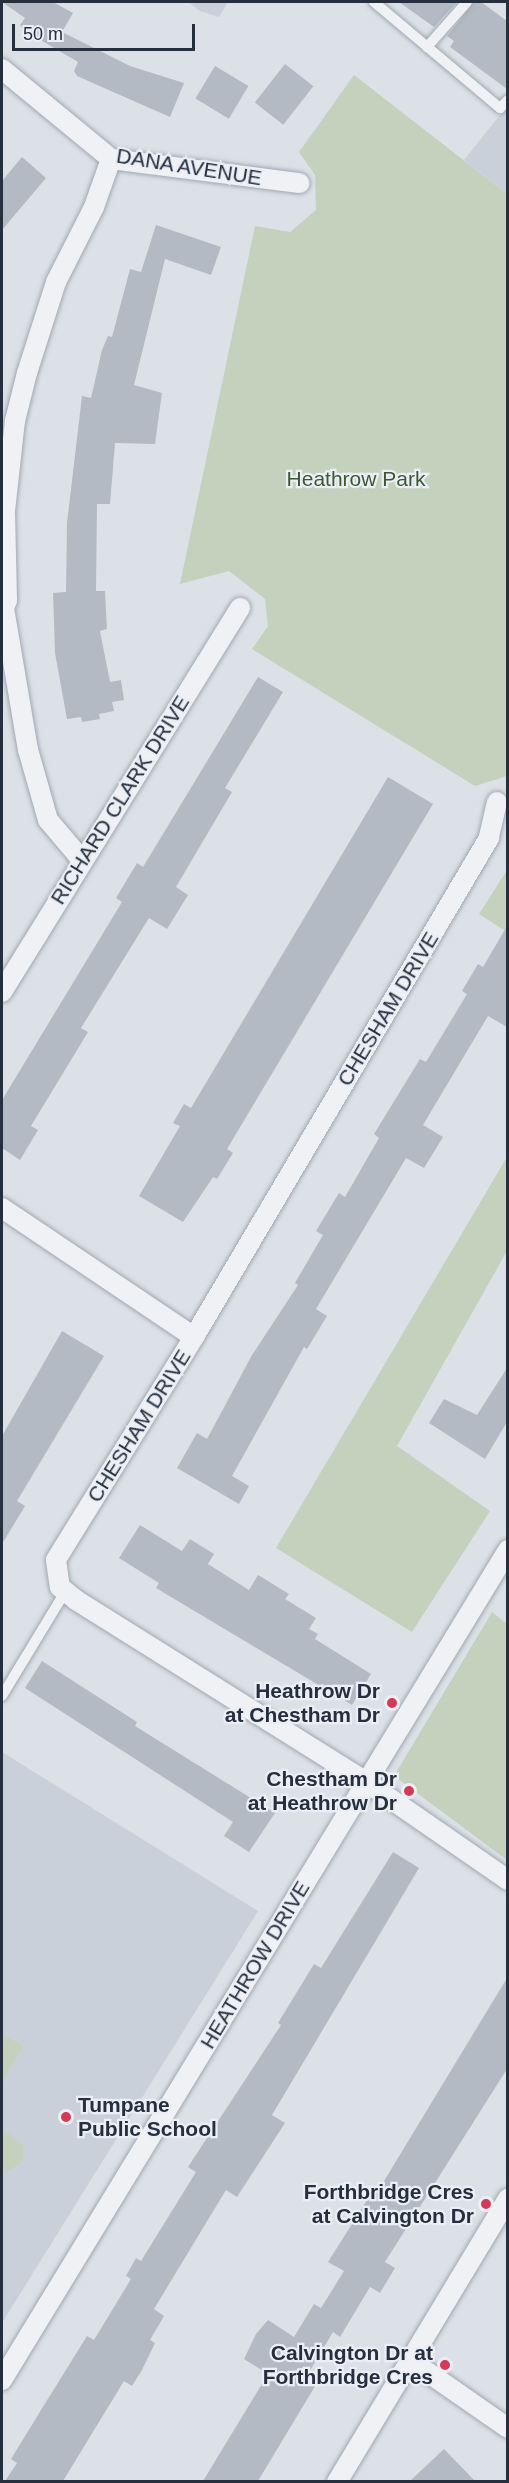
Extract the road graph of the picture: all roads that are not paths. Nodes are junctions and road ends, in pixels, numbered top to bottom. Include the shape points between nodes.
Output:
1 (374, 2) edge
2 (467, 2) edge
3 (428, 47) junction
4 (2, 69) edge
5 (507, 100) edge
6 (111, 159) junction
7 (299, 183) dead end
8 (240, 608) dead end
9 (497, 802) dead end
10 (81, 859) junction
11 (2, 992) edge
12 (2, 1208) edge
13 (194, 1337) junction
14 (507, 1550) edge
15 (66, 1592) junction
16 (2, 1696) edge
17 (366, 1782) junction
18 (507, 1880) edge
19 (507, 2199) edge
20 (410, 2360) junction
21 (2, 2380) edge
22 (507, 2428) edge
23 (337, 2481) edge

1 - 3 lane
2 - 3 lane
3 - 5 lane via 500,108
4 - 6 street, DANA AVENUE
6 - 7 street, DANA AVENUE
6 - 10 street via 97,200 56,282 27,373 15,421 5,511 8,600 4,608 28,750 48,820
8 - 10 street, RICHARD CLARK DRIVE
9 - 13 street, CHESHAM DRIVE via 489,838
10 - 11 street, RICHARD CLARK DRIVE
12 - 13 street
13 - 15 street, CHESHAM DRIVE via 77,1528 64,1542 56,1560 60,1587
14 - 17 street, HEATHROW DRIVE
15 - 16 lane
15 - 17 street
17 - 18 street
17 - 21 street, HEATHROW DRIVE
19 - 20 street
20 - 22 street
20 - 23 street

